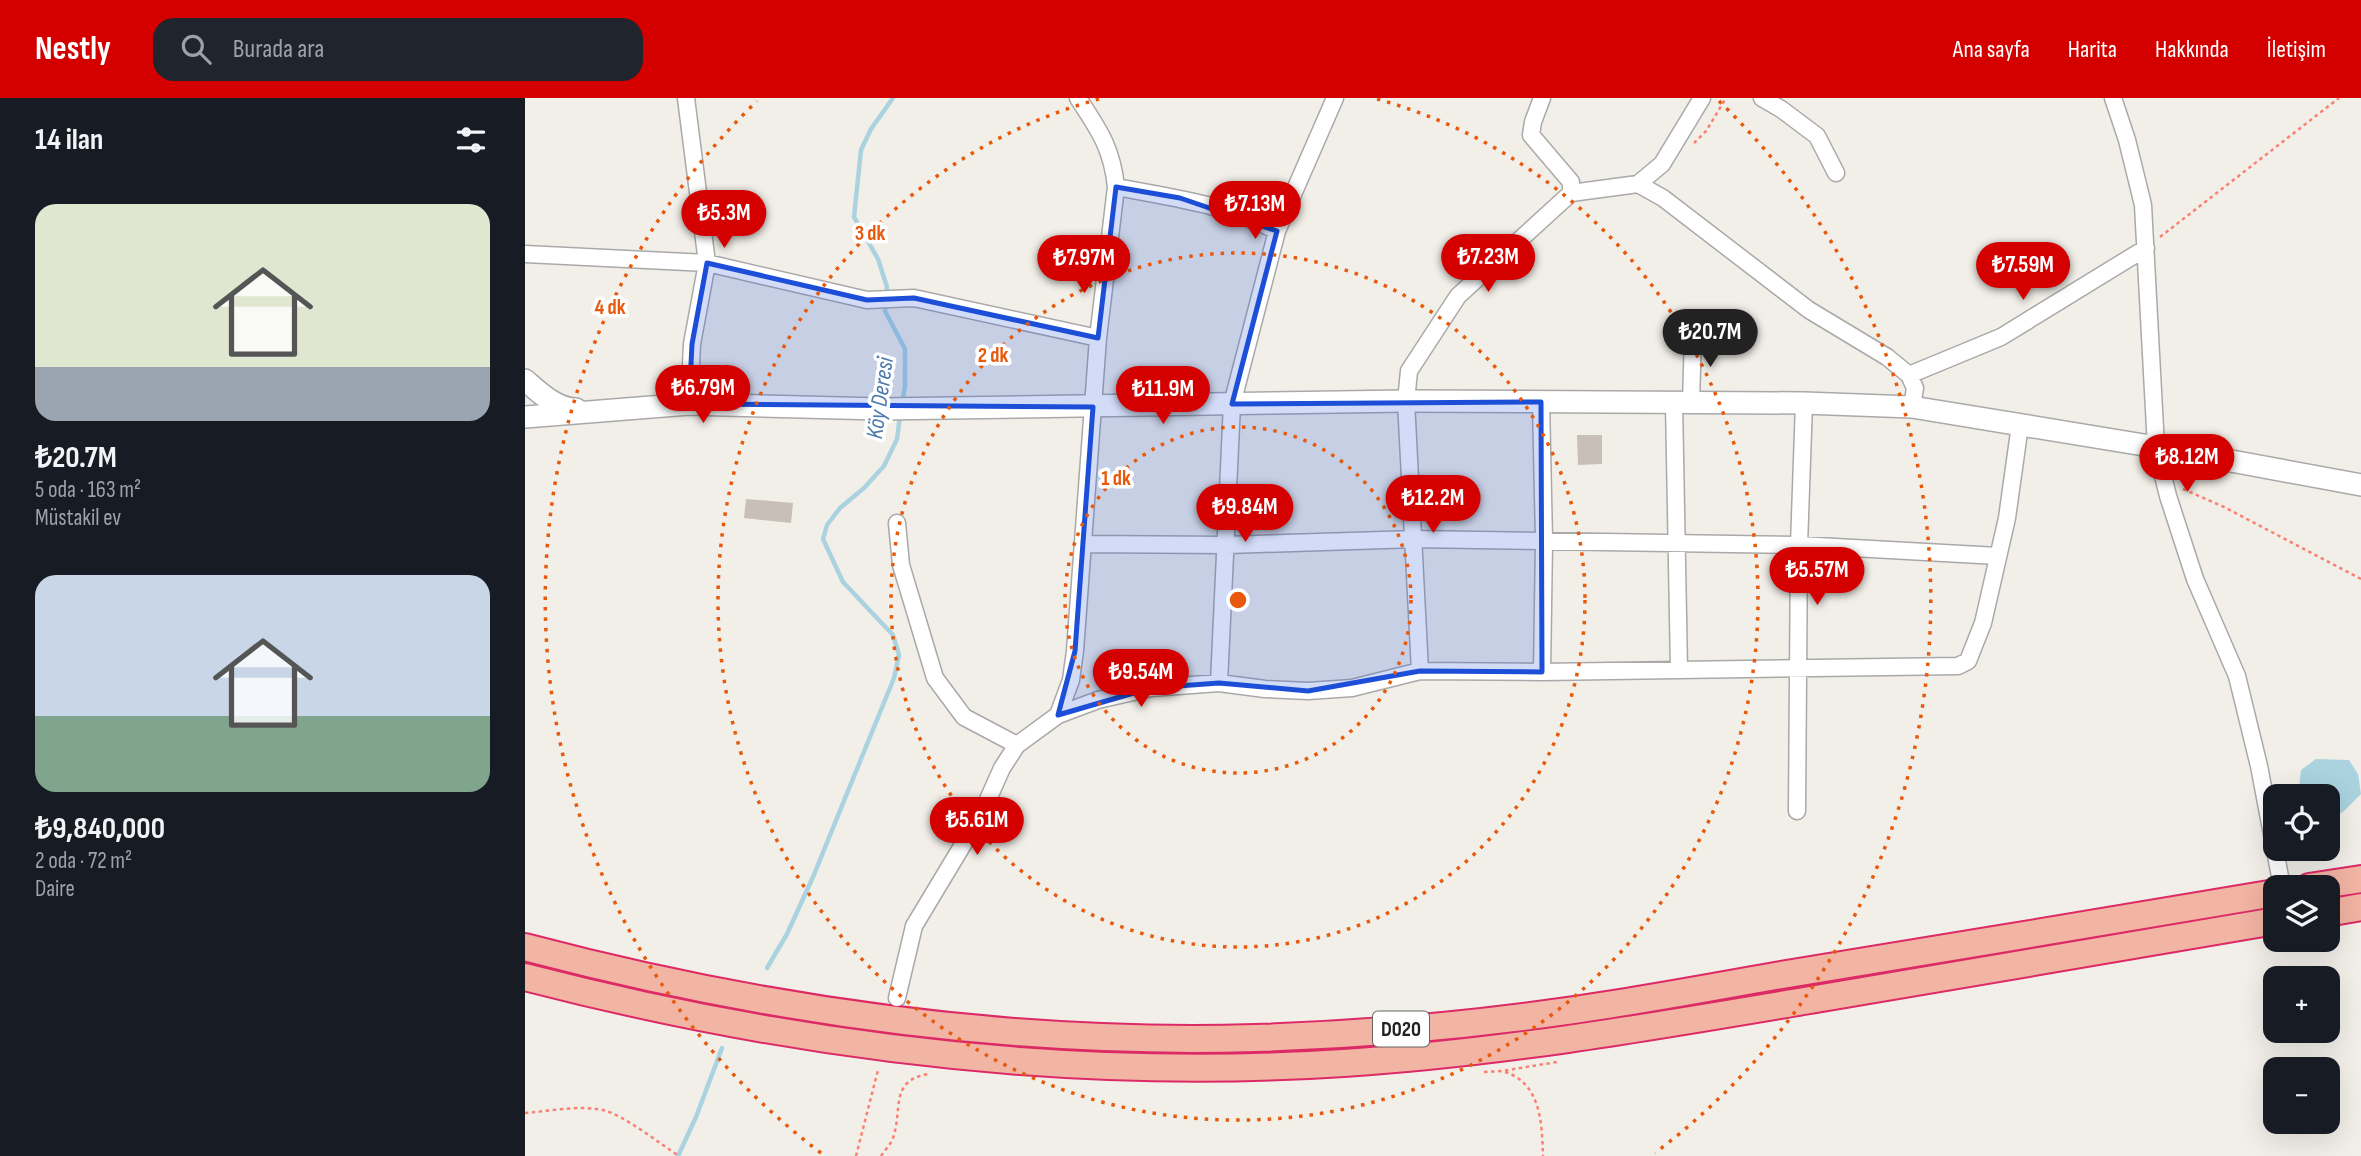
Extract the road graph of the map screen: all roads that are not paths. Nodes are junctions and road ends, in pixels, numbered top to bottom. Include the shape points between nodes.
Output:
1 (686, 98) edge
2 (1078, 98) edge
3 (1335, 98) edge
4 (1542, 98) edge
5 (1702, 98) edge
6 (1762, 98) edge
7 (2113, 98) edge
8 (1836, 173) dead end
9 (1638, 184) junction
10 (1116, 187) junction
11 (1571, 193) junction
12 (1277, 231) junction
13 (2146, 248) junction
14 (525, 254) edge
15 (708, 263) junction
16 (1693, 334) dead end
17 (1098, 338) junction
18 (1909, 375) junction
19 (525, 380) edge
20 (1406, 401) junction
21 (1541, 402) junction
22 (1682, 403) junction
23 (1804, 403) junction
24 (689, 404) junction
25 (1232, 404) junction
26 (1093, 407) junction
27 (1912, 407) junction
28 (606, 410) junction
29 (525, 418) edge
30 (2019, 425) junction
31 (2159, 456) junction
32 (2361, 485) edge
33 (897, 523) dead end
34 (1415, 539) junction
35 (1543, 541) junction
36 (1083, 544) junction
37 (1677, 544) junction
38 (1227, 545) junction
39 (1799, 545) junction
40 (1998, 556) junction
41 (1798, 669) junction
42 (1679, 670) junction
43 (1420, 671) junction
44 (1542, 672) junction
45 (1219, 683) junction
46 (1058, 715) junction
47 (1017, 745) junction
48 (1797, 811) dead end
49 (2280, 875) edge
50 (2361, 878) edge
51 (2340, 882) edge
52 (2263, 895) edge
53 (2361, 907) edge
54 (2340, 911) edge
55 (2263, 923) edge
56 (525, 947) edge
57 (525, 977) edge
58 (897, 998) dead end

1 - 15 street
2 - 10 street via 1101,133 1113,163
3 - 12 street
4 - 11 street via 1531,135 1571,181
5 - 9 street via 1662,164
6 - 8 street via 1817,136
7 - 13 street via 2143,205
9 - 11 street
9 - 18 street via 1809,310
10 - 12 street via 1251,217
10 - 17 street
11 - 20 street via 1458,296 1409,371
12 - 25 street
13 - 18 street via 2001,337
13 - 31 street
14 - 15 street
15 - 17 street via 867,300 914,298
15 - 24 street via 692,344
16 - 22 street
17 - 26 street
18 - 27 street via 1915,388
19 - 28 street via 569,409
20 - 21 street
20 - 25 street
20 - 34 street
21 - 22 street
21 - 35 street
22 - 23 street
22 - 37 street
23 - 27 street
23 - 39 street
24 - 26 street via 880,409
24 - 28 street
25 - 26 street
25 - 38 street
26 - 36 street
27 - 30 street
28 - 29 street
30 - 31 street
30 - 40 street
31 - 32 street
31 - 49 street via 2195,579 2237,676
33 - 47 street via 901,565 935,678 964,717
34 - 35 street
34 - 38 street
34 - 43 street
35 - 37 street
35 - 44 street
36 - 38 street
36 - 46 street via 1071,680
37 - 39 street
37 - 42 street
38 - 45 street
39 - 40 street
39 - 41 street
40 - 41 street via 1983,623 1968,661 1958,666
41 - 42 street
41 - 48 street
42 - 44 street
43 - 44 street
43 - 45 street via 1352,688 1308,691
45 - 46 street via 1151,688
46 - 47 street
47 - 58 street via 914,926
50 - 51 highway
52 - 56 highway, D020 via 1564,1012 1414,1028 1251,1038 1046,1033 908,1022 724,993
53 - 54 highway
55 - 57 highway, D020 via 1610,1033 1341,1063 1140,1066 904,1051 677,1013

